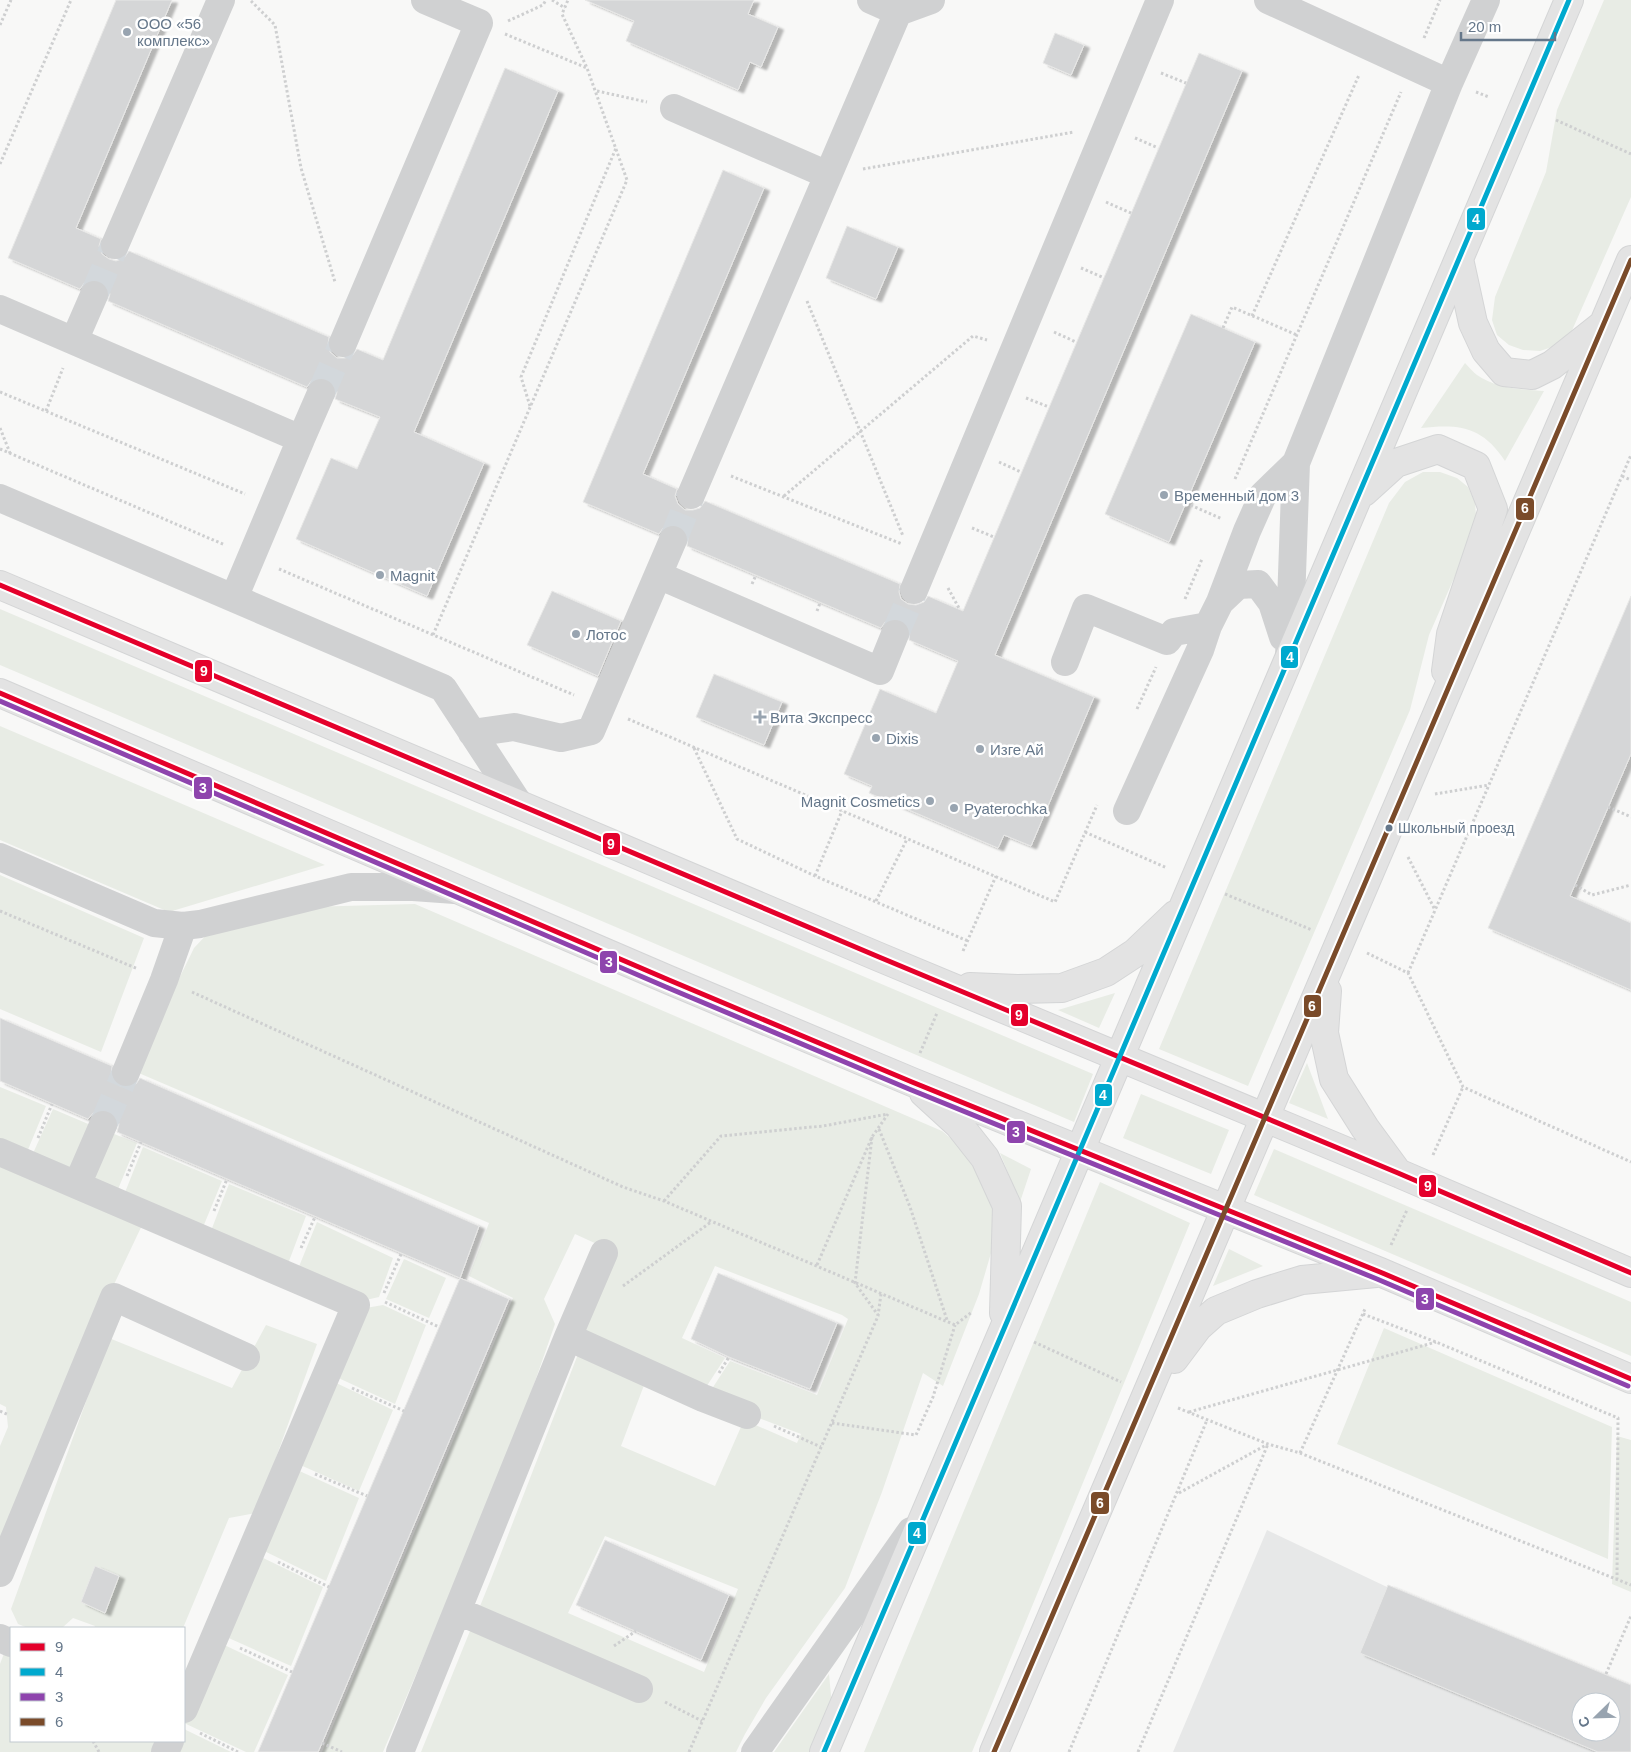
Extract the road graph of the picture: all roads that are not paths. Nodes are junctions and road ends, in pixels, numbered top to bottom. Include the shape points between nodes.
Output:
1 (221, 0) edge
2 (425, 0) edge
3 (871, 0) edge
4 (931, 0) edge
5 (1160, 0) edge
6 (1268, 0) edge
7 (1486, 0) edge
8 (1569, 0) edge
9 (898, 12) junction
10 (1450, 83) junction
11 (674, 108) road end
12 (828, 175) junction
13 (115, 245) tunnel mouth
14 (1459, 259) junction
15 (1631, 260) edge
16 (94, 295) tunnel mouth
17 (0, 310) edge
18 (1603, 324) junction
19 (346, 336) tunnel mouth
20 (74, 341) junction
21 (321, 393) tunnel mouth
22 (301, 439) junction
23 (1296, 463) junction
24 (691, 496) tunnel mouth
25 (0, 498) edge
26 (1357, 499) junction
27 (673, 540) tunnel mouth
28 (658, 575) junction
29 (0, 585) edge
30 (914, 590) tunnel mouth
31 (234, 598) junction
32 (1220, 602) junction
33 (1208, 626) junction
34 (895, 634) tunnel mouth
35 (1289, 658) junction
36 (1065, 662) dead end
37 (0, 693) edge
38 (1440, 707) junction
39 (472, 732) junction
40 (519, 804) junction
41 (1127, 811) dead end
42 (0, 857) edge
43 (460, 890) junction
44 (1183, 906) junction
45 (183, 926) junction
46 (1328, 972) junction
47 (944, 997) junction
48 (1119, 1057) junction
49 (126, 1072) tunnel mouth
50 (912, 1082) junction
51 (1265, 1118) junction
52 (103, 1125) tunnel mouth
53 (1079, 1150) junction
54 (0, 1152) edge
55 (1398, 1174) junction
56 (77, 1185) junction
57 (1226, 1210) junction
58 (604, 1253) dead end
59 (1384, 1262) junction
60 (1631, 1273) edge
61 (1004, 1328) junction
62 (568, 1337) junction
63 (246, 1357) dead end
64 (1631, 1379) edge
65 (1136, 1389) junction
66 (747, 1415) road end
67 (927, 1509) junction
68 (0, 1573) edge
69 (458, 1611) junction
70 (639, 1689) road end
71 (185, 1704) edge
72 (400, 1752) edge
73 (754, 1752) edge
74 (824, 1752) edge
75 (994, 1752) edge

1 - 13 street
2 - 19 street via 486,26
3 - 9 street
4 - 9 street
5 - 30 street
6 - 10 street
7 - 10 street
8 - 14 main road
9 - 12 street
10 - 23 street
11 - 12 street
12 - 24 street
14 - 18 main road via 1473,323 1486,351 1504,372 1532,375 1552,364
14 - 26 main road
15 - 18 main road
16 - 20 street
17 - 20 street
18 - 38 main road
20 - 22 street
21 - 22 street
22 - 31 street
23 - 32 street via 1263,495
23 - 35 street
25 - 31 street
26 - 35 main road
26 - 38 main road via 1396,464 1438,449 1476,466 1492,509 1450,634
27 - 28 street
28 - 34 street via 880,670
28 - 39 street via 591,730 561,738 514,728
29 - 40 main road
31 - 39 street via 443,688
32 - 33 street
32 - 35 street via 1238,585 1258,584 1272,603
33 - 36 street via 1174,632 1167,641 1086,608
33 - 41 street
35 - 44 main road
37 - 43 main road
38 - 46 main road
39 - 40 street
40 - 47 main road
42 - 45 street via 154,923
43 - 45 street via 351,887
43 - 50 main road
44 - 47 main road via 1135,953 1106,972 1062,988
44 - 48 main road
45 - 49 street
46 - 51 main road
46 - 55 main road via 1324,1033 1334,1079
47 - 48 main road
48 - 51 main road
48 - 53 main road
50 - 53 main road
50 - 61 main road via 959,1126 985,1158 1007,1206
51 - 55 main road
51 - 57 main road
52 - 56 street
53 - 57 main road
53 - 61 main road
54 - 56 street
55 - 60 main road
56 - 71 street via 356,1305
57 - 59 main road
57 - 65 main road
58 - 62 street
59 - 64 main road
59 - 65 main road via 1302,1280 1216,1311
61 - 67 main road
62 - 66 street
62 - 69 street
63 - 68 street via 114,1297
65 - 75 main road
67 - 73 street
67 - 74 main road
69 - 70 street
69 - 72 street

